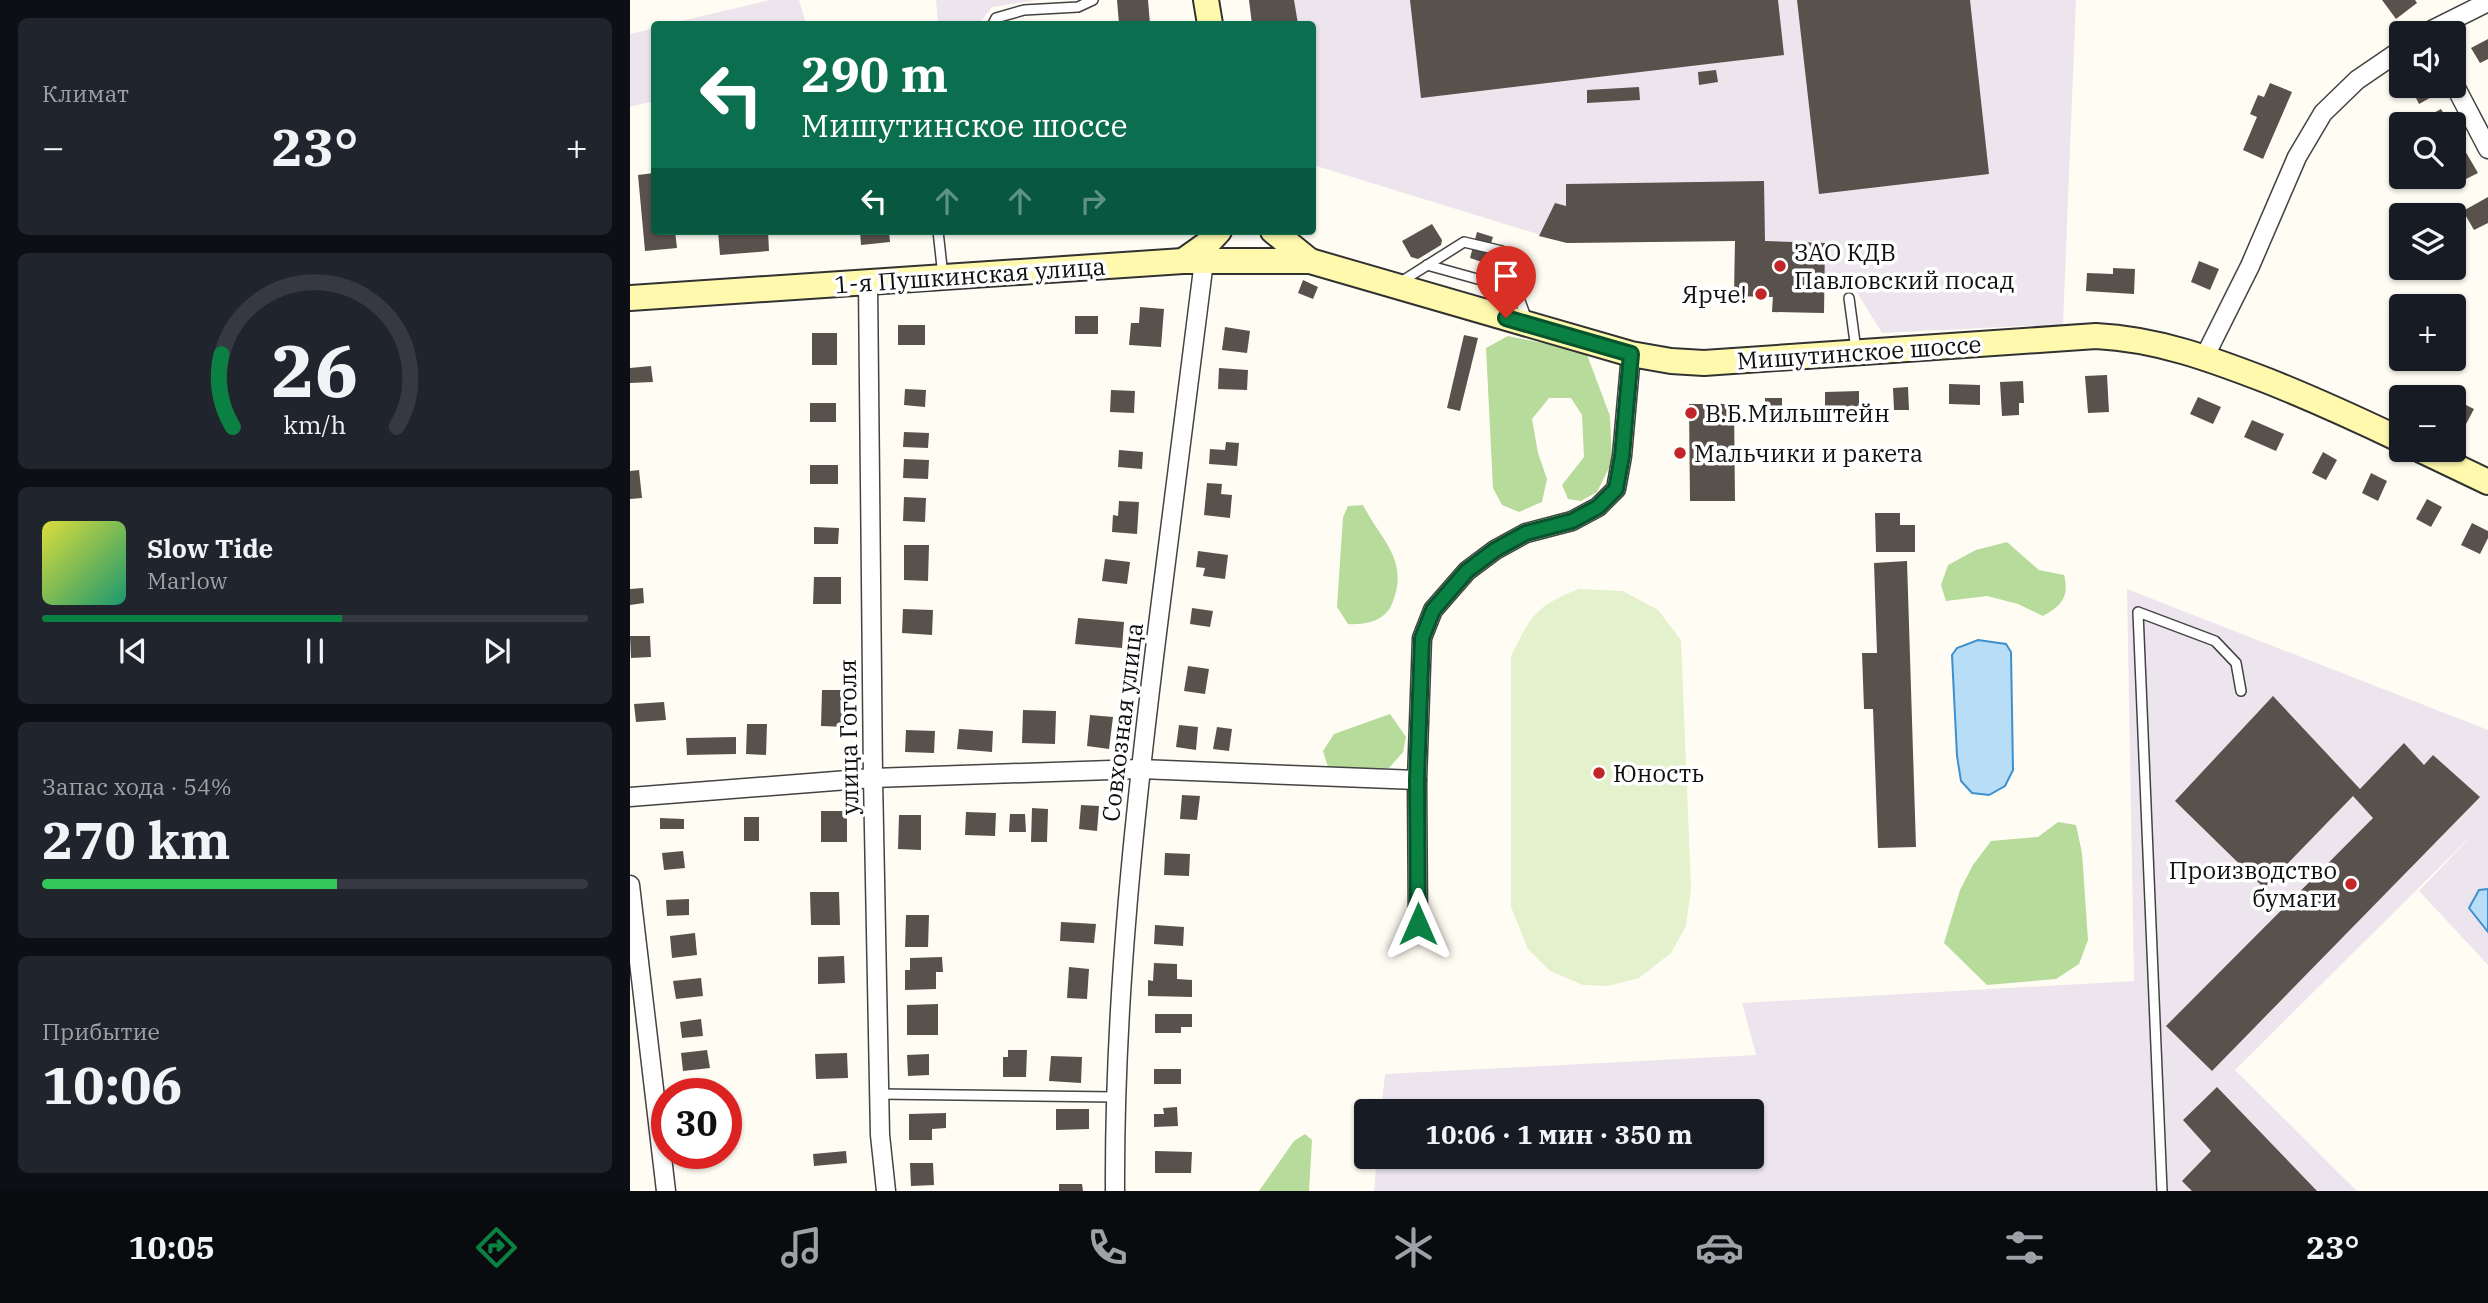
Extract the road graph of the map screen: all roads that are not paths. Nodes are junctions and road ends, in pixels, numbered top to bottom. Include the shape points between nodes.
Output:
1 (1093, 0) edge
2 (1206, 0) edge
3 (2488, 2) edge
4 (994, 21) edge
5 (1210, 21) edge
6 (2450, 21) edge
7 (2389, 58) edge
8 (2461, 98) edge
9 (2488, 149) edge
10 (938, 235) edge
11 (1215, 235) edge
12 (1278, 235) edge
13 (1194, 261) junction
14 (1310, 261) junction
15 (1427, 265) junction
16 (943, 278) junction
17 (868, 282) junction
18 (1393, 286) junction
19 (1517, 290) junction
20 (630, 298) edge
21 (1849, 298) dead end
22 (1529, 325) junction
23 (1857, 352) junction
24 (1631, 354) junction
25 (2205, 356) junction
26 (2389, 434) edge
27 (2446, 462) edge
28 (2488, 482) edge
29 (2241, 691) dead end
30 (1140, 769) junction
31 (873, 778) junction
32 (1417, 780) junction
33 (630, 797) edge
34 (630, 885) edge
35 (1418, 924) dead end
36 (638, 953) junction
37 (630, 977) edge
38 (879, 1094) junction
39 (1115, 1097) junction
40 (666, 1191) edge
41 (886, 1191) edge
42 (1115, 1191) edge
43 (2162, 1191) edge

1 - 4 lane via 1078,7 1024,10
2 - 5 main road
3 - 6 street
7 - 25 street via 2357,80 2323,113 2297,157
8 - 9 street
10 - 16 lane
11 - 13 main road
12 - 14 main road
13 - 14 main road, 1-я Пушкинская улица
13 - 16 main road, 1-я Пушкинская улица
13 - 30 street, Совхозная улица
14 - 18 main road, Мишутинское шоссе
15 - 18 lane
15 - 19 lane
15 - 19 lane via 1464,242 1502,251
16 - 17 main road, 1-я Пушкинская улица
17 - 20 main road, 1-я Пушкинская улица
17 - 31 street, улица Гоголя
18 - 22 main road, Мишутинское шоссе
19 - 22 lane
21 - 23 lane
22 - 24 main road, Мишутинское шоссе
23 - 24 main road, Мишутинское шоссе via 1704,363
23 - 25 main road, Мишутинское шоссе via 2096,336 2151,342
24 - 32 street via 1616,489 1598,507 1526,533 1495,550 1467,571 1433,610 1422,638
25 - 26 main road, Мишутинское шоссе
27 - 28 main road
29 - 43 lane via 2236,663 2215,640 2138,612
30 - 31 street
30 - 32 street
30 - 39 street, Совхозная улица
31 - 33 street
31 - 38 street, улица Гоголя
32 - 35 street
34 - 36 street
36 - 37 street
36 - 40 street
38 - 39 lane
38 - 41 street, улица Гоголя
39 - 42 street, Совхозная улица

